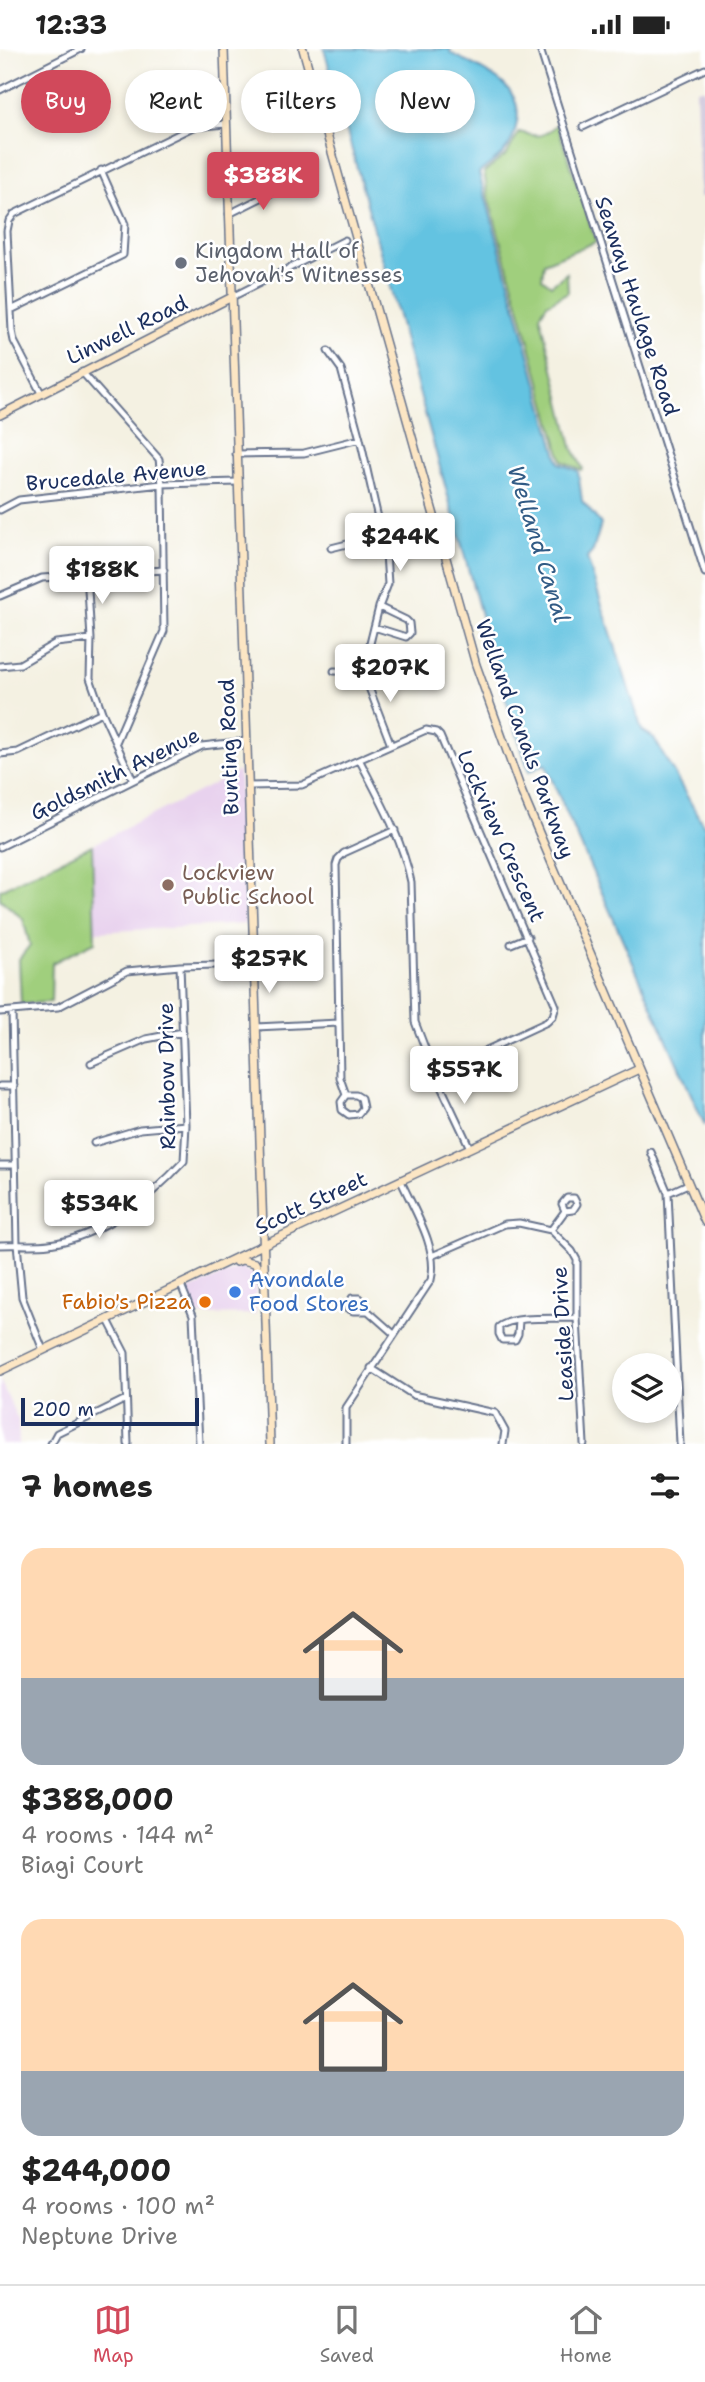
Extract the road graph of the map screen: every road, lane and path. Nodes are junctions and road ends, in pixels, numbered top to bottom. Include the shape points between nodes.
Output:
1 (81, 49) edge
2 (224, 49) edge
3 (303, 49) edge
4 (540, 49) edge
5 (705, 69) edge
6 (225, 70) edge
7 (0, 90) edge
8 (583, 127) dead end
9 (180, 133) edge
10 (226, 133) edge
11 (102, 170) junction
12 (293, 191) dead end
13 (229, 214) junction
14 (345, 240) dead end
15 (232, 297) junction
16 (11, 310) junction
17 (328, 351) dead end
18 (82, 372) junction
19 (41, 393) junction
20 (0, 415) edge
21 (360, 439) junction
22 (236, 454) junction
23 (238, 482) junction
24 (162, 484) junction
25 (0, 510) edge
26 (383, 535) junction
27 (331, 548) dead end
28 (164, 570) junction
29 (705, 572) edge
30 (87, 573) junction
31 (0, 596) edge
32 (379, 607) junction
33 (374, 627) junction
34 (91, 639) junction
35 (0, 666) edge
36 (334, 671) dead end
37 (363, 672) junction
38 (102, 712) junction
39 (117, 740) junction
40 (246, 741) junction
41 (391, 745) junction
42 (0, 754) edge
43 (360, 761) junction
44 (134, 780) junction
45 (248, 786) junction
46 (395, 830) junction
47 (0, 847) edge
48 (528, 937) junction
49 (511, 944) dead end
50 (254, 964) junction
51 (180, 966) junction
52 (0, 1012) edge
53 (12, 1012) junction
54 (339, 1023) junction
55 (256, 1027) junction
56 (183, 1032) junction
57 (91, 1063) dead end
58 (639, 1069) junction
59 (435, 1074) junction
60 (0, 1086) edge
61 (14, 1086) junction
62 (346, 1095) junction
63 (186, 1125) junction
64 (94, 1143) dead end
65 (470, 1148) junction
66 (651, 1151) dead end
67 (0, 1165) edge
68 (15, 1165) junction
69 (401, 1181) junction
70 (688, 1184) junction
71 (668, 1193) junction
72 (565, 1211) dead end
73 (705, 1222) edge
74 (551, 1230) junction
75 (17, 1244) junction
76 (264, 1244) junction
77 (0, 1245) edge
78 (434, 1255) junction
79 (218, 1267) junction
80 (264, 1282) junction
81 (181, 1285) junction
82 (368, 1311) dead end
83 (577, 1318) junction
84 (108, 1320) junction
85 (519, 1321) junction
86 (394, 1333) junction
87 (44, 1350) junction
88 (371, 1368) junction
89 (0, 1371) edge
90 (126, 1399) junction
91 (51, 1444) edge
92 (128, 1444) edge
93 (199, 1444) edge
94 (270, 1444) edge
95 (346, 1444) edge
96 (503, 1444) edge
97 (584, 1444) edge
98 (680, 1444) edge

1 - 7 street
2 - 6 main road, Bunting Road
3 - 58 main road, Welland Canals Parkway via 475,664 522,793
4 - 29 street, Seaway Haulage Road
5 - 8 street
9 - 11 street
10 - 13 main road, Bunting Road
11 - 16 street via 14,214 9,221
11 - 16 street via 125,224 122,255
12 - 13 street via 279,189
13 - 15 main road, Bunting Road
14 - 15 street, Linwell Road
15 - 18 main road, Linwell Road
15 - 22 main road, Bunting Road
16 - 19 street via 14,341
17 - 21 street via 341,369
18 - 19 main road, Linwell Road
18 - 24 street via 159,459
19 - 20 main road, Linwell Road
21 - 22 street via 304,453
21 - 26 street
22 - 23 main road, Bunting Road
23 - 24 street, Brucedale Avenue
23 - 40 main road, Bunting Road
24 - 25 street, Brucedale Avenue via 19,500
24 - 28 street
26 - 27 street
26 - 32 street via 387,584
28 - 30 street
28 - 39 street via 164,631
30 - 31 street via 42,578
30 - 34 street
32 - 33 street
32 - 33 street via 406,620 410,633 406,637
33 - 37 street
34 - 35 street via 55,643 20,664
34 - 38 street via 90,678
36 - 37 street
37 - 41 street
38 - 39 street
38 - 42 street via 18,752
39 - 44 street
40 - 44 street, Goldsmith Avenue via 202,746
40 - 45 main road, Bunting Road
41 - 43 street, Lockview Crescent
41 - 48 street, Lockview Crescent via 426,730 440,736
43 - 45 street, Lockview Crescent via 302,785
43 - 46 street
44 - 47 street, Goldsmith Avenue
45 - 50 main road, Bunting Road
46 - 54 street via 344,853 336,865
46 - 59 street via 411,882 415,1022
48 - 49 street
48 - 59 street, Lockview Crescent via 555,1000 553,1016
50 - 51 street
50 - 55 main road, Bunting Road
51 - 53 street via 127,971 58,1007
51 - 56 street, Rainbow Drive
52 - 53 street
53 - 61 street
54 - 55 street
54 - 62 street
55 - 76 main road, Bunting Road
56 - 57 street via 146,1039
56 - 63 street, Rainbow Drive
58 - 65 main road, Scott Street
58 - 70 main road, Welland Canals Parkway
59 - 65 street
60 - 61 street
61 - 68 street
62 - 62 street via 342,1110 358,1114 363,1108 361,1098
63 - 64 street via 140,1129
63 - 75 street, Rainbow Drive via 184,1160 119,1218 49,1244
65 - 69 main road, Scott Street
66 - 71 street
67 - 68 street
68 - 75 street
69 - 76 main road, Scott Street
69 - 78 street
70 - 71 street
70 - 73 main road, Welland Canals Parkway
71 - 98 street
72 - 74 street
74 - 78 street via 505,1224
74 - 83 street, Leaside Drive via 577,1260
75 - 77 street, Rainbow Drive
75 - 87 street via 22,1297
76 - 79 main road, Scott Street
76 - 80 main road, Bunting Road
78 - 86 street via 431,1280
79 - 80 main road via 250,1261
79 - 81 main road, Scott Street
80 - 94 main road, Bunting Road
81 - 84 main road, Scott Street
81 - 93 street via 193,1315
82 - 86 street
83 - 85 street
83 - 97 street, Leaside Drive
84 - 87 main road, Scott Street
84 - 90 street via 125,1353
85 - 85 street via 506,1321 499,1327 502,1340 515,1340
86 - 88 street
87 - 89 main road, Scott Street
88 - 95 street via 346,1408
88 - 96 street via 413,1395 495,1413 505,1430
90 - 91 street via 57,1433
90 - 92 street

